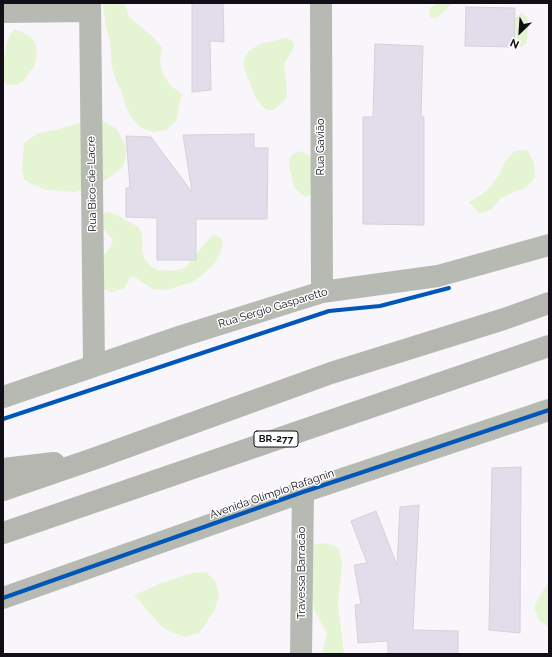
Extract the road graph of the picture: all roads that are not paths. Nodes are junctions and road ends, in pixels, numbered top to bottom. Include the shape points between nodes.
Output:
1 (321, 3) edge
2 (90, 7) edge
3 (3, 12) edge
4 (549, 245) edge
5 (322, 292) junction
6 (549, 303) edge
7 (549, 346) edge
8 (94, 366) junction
9 (3, 397) edge
10 (549, 410) edge
11 (96, 458) junction
12 (3, 469) edge
13 (3, 490) edge
14 (303, 492) junction
15 (3, 533) edge
16 (3, 598) edge
17 (301, 654) edge

1 - 5 street, Rua Gavião
2 - 3 street
2 - 8 street, Rua Bico-de-Lacre
4 - 5 street, Rua Sergio Gasparetto via 438,276
5 - 8 street, Rua Sergio Gasparetto
6 - 11 highway via 331,373
7 - 15 highway, BR-277
8 - 9 street, Rua Sergio Gasparetto
10 - 14 street, Avenida Olímpio Rafagnin
11 - 12 highway
11 - 13 highway
14 - 16 street, Avenida Olímpio Rafagnin
14 - 17 street, Travessa Barracão

